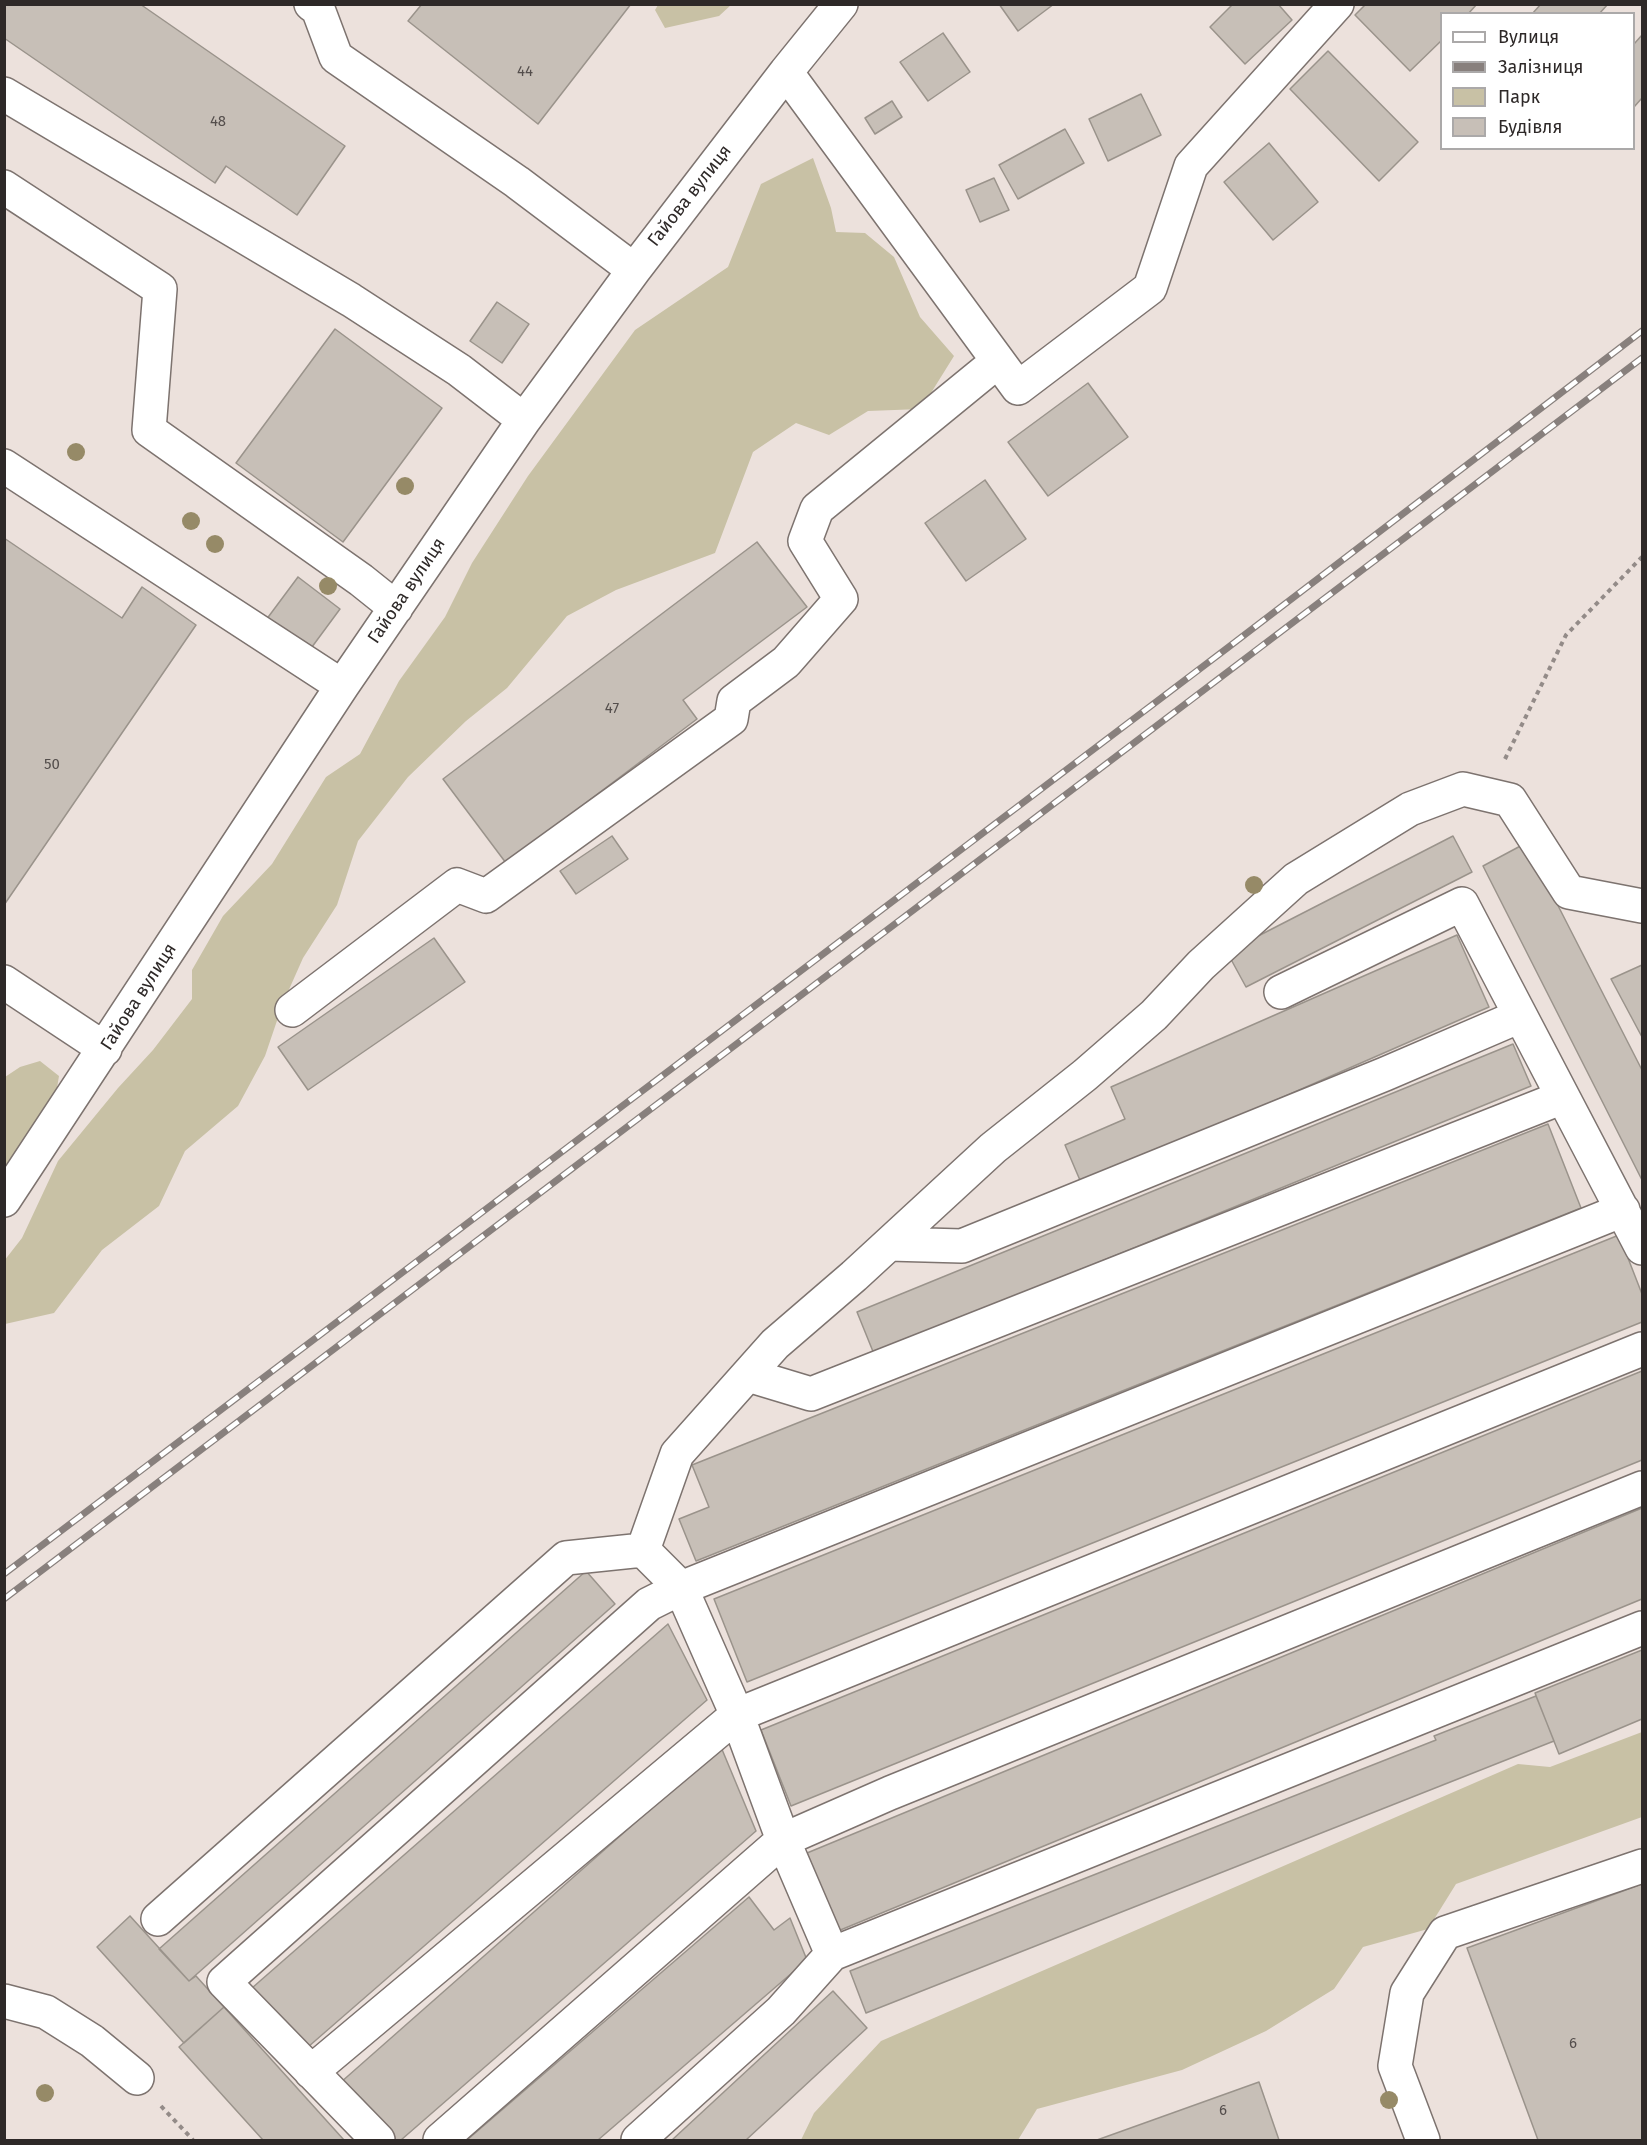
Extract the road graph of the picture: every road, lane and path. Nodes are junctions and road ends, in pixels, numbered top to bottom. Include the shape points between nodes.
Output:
1 (311, 4) edge
2 (841, 4) edge
3 (1337, 4) edge
4 (786, 72) junction
5 (4, 94) edge
6 (4, 187) edge
7 (634, 270) junction
8 (998, 361) junction
9 (524, 420) junction
10 (4, 466) edge
11 (1642, 557) edge
12 (396, 608) junction
13 (342, 686) junction
14 (1488, 795) junction
15 (1642, 906) edge
16 (4, 982) edge
17 (1281, 992) dead end
18 (292, 1010) dead end
19 (1520, 1016) junction
20 (105, 1049) junction
21 (1563, 1097) junction
22 (4, 1200) edge
23 (1623, 1210) junction
24 (889, 1244) junction
25 (1642, 1248) edge
26 (1642, 1349) edge
27 (748, 1375) junction
28 (1642, 1488) edge
29 (643, 1550) junction
30 (681, 1588) junction
31 (1642, 1628) edge
32 (737, 1715) junction
33 (783, 1840) junction
34 (1642, 1866) edge
35 (158, 1919) dead end
36 (832, 1954) junction
37 (4, 2001) edge
38 (311, 2072) junction
39 (137, 2078) joint
40 (193, 2140) edge
41 (378, 2140) edge
42 (440, 2140) edge
43 (638, 2140) edge
44 (1423, 2140) edge

1 - 7 street via 318,9 336,57 517,182
2 - 4 street, Гайова вулиця
3 - 8 street via 1191,166 1150,288 1018,388
4 - 7 street, Гайова вулиця
4 - 8 street
5 - 9 street via 351,300 459,370
6 - 12 street via 159,289 149,430
7 - 9 street, Гайова вулиця
8 - 18 street via 817,509 805,541 841,599 786,662 734,701 731,719 486,896 457,885
9 - 12 street, Гайова вулиця
10 - 13 street
11 - 14 path via 1566,635
12 - 13 street, Гайова вулиця
13 - 20 street, Гайова вулиця
14 - 15 street via 1510,800 1569,892
14 - 24 street via 1464,789 1410,809 1296,879 1200,965 1154,1015 993,1148
16 - 20 street
17 - 19 street via 1462,904
19 - 21 street
19 - 24 street via 962,1246
20 - 22 street, Гайова вулиця
21 - 23 street
21 - 27 street via 811,1394
23 - 25 street
23 - 30 street
24 - 27 street via 775,1344
26 - 32 street
27 - 29 street via 677,1454
28 - 33 street
29 - 30 street
29 - 35 street via 566,1558
30 - 32 street
30 - 38 street via 649,1604 224,1982
31 - 36 street
32 - 33 street
32 - 38 street
33 - 36 street
33 - 42 street
34 - 44 street via 1445,1933 1407,1993 1395,2066
36 - 43 street via 780,2011
37 - 39 street via 46,2012 92,2041
38 - 41 street
39 - 40 path

